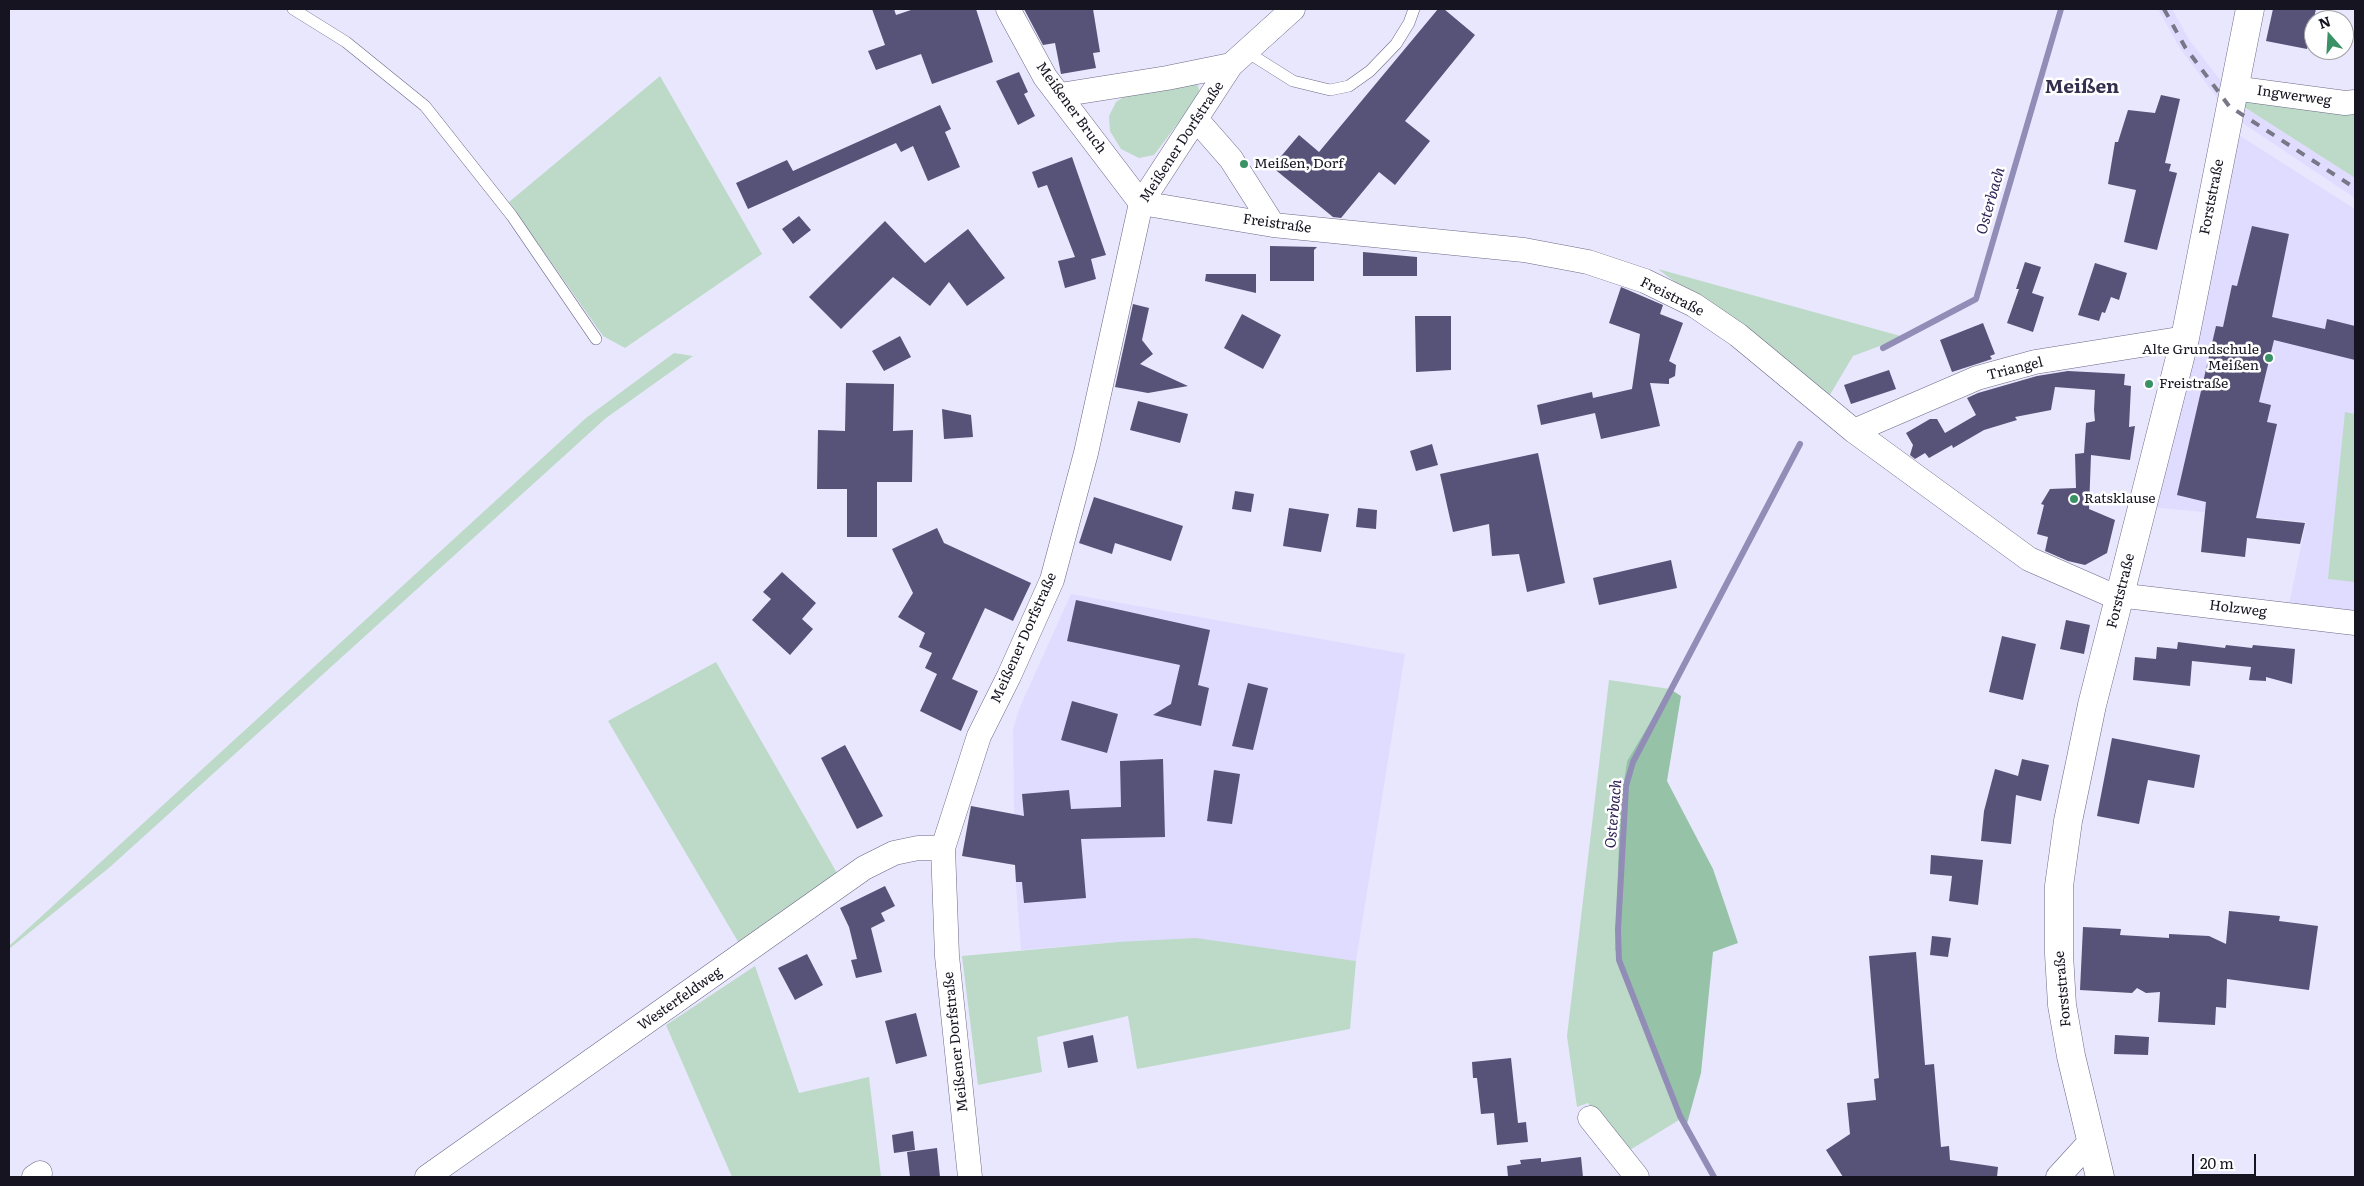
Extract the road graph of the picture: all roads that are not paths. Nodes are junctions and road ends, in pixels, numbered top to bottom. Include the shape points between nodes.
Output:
1 (294, 9) edge
2 (1008, 9) edge
3 (1293, 9) edge
4 (1414, 9) edge
5 (2250, 9) edge
6 (1239, 59) junction
7 (2233, 88) junction
8 (1060, 95) junction
9 (2355, 102) edge
10 (1196, 119) junction
11 (1141, 202) junction
12 (1273, 225) junction
13 (2185, 338) junction
14 (596, 339) dead end
15 (1854, 431) junction
16 (2120, 595) junction
17 (2355, 623) edge
18 (943, 848) junction
19 (1590, 1118) dead end
20 (2090, 1142) junction
21 (427, 1177) edge
22 (970, 1177) edge
23 (1637, 1177) edge
24 (2058, 1177) edge
25 (2100, 1177) edge

1 - 14 lane via 346,42 425,106 512,216
2 - 8 street, Meißener Bruch via 1045,77
3 - 6 street, Meißener Dorfstraße
4 - 6 lane via 1396,44 1370,71 1349,86 1330,90 1293,81
5 - 7 street, Forststraße
6 - 8 street, Meißener Dorfstraße via 1167,78
6 - 10 street, Meißener Dorfstraße
7 - 9 street, Ingwerweg
7 - 13 street, Forststraße
8 - 11 street, Meißener Bruch
10 - 11 street, Meißener Dorfstraße
10 - 12 street via 1231,159
11 - 12 street, Freistraße
11 - 18 street, Meißener Dorfstraße via 1086,453 1052,580 979,736
12 - 15 street, Freistraße via 1524,250 1588,262 1645,281 1694,305 1738,335
13 - 15 street, Triangel via 2035,362 1987,376
13 - 16 street, Forststraße
15 - 16 street, Freistraße via 2029,559 2087,586
16 - 17 street, Holzweg
16 - 20 street, Forststraße via 2092,705 2068,821 2059,886 2062,1005
18 - 21 street, Westerfeldweg via 918,848 894,853 864,868
18 - 22 street, Meißener Dorfstraße via 947,956
19 - 23 street
20 - 24 street
20 - 25 street, Forststraße

